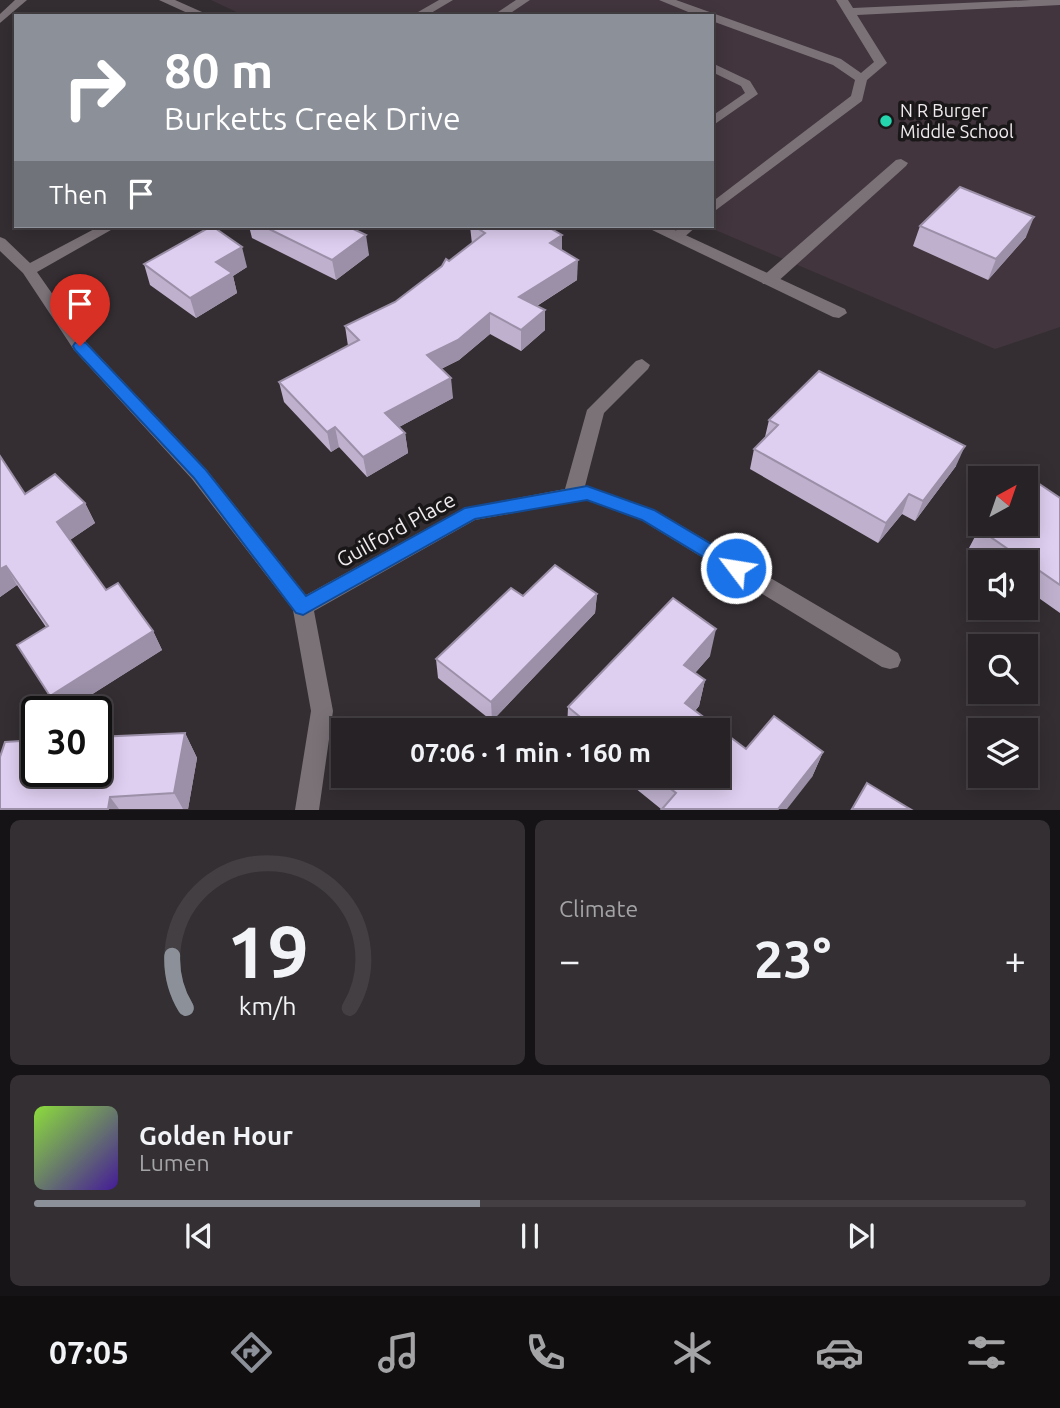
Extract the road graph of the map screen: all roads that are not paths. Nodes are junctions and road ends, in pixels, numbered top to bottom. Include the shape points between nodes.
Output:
1 (21, 0) edge
2 (165, 0) edge
3 (447, 0) edge
4 (524, 0) edge
5 (665, 0) edge
6 (697, 0) edge
7 (842, 0) edge
8 (1060, 2) edge
9 (686, 8) junction
10 (850, 12) junction
11 (200, 14) edge
12 (421, 14) edge
13 (501, 14) edge
14 (705, 14) edge
15 (714, 17) edge
16 (0, 20) edge
17 (714, 68) edge
18 (861, 79) junction
19 (714, 121) edge
20 (901, 163) dead end
21 (714, 207) edge
22 (107, 228) edge
23 (660, 228) edge
24 (687, 228) edge
25 (677, 236) junction
26 (0, 242) edge
27 (28, 270) junction
28 (769, 280) junction
29 (839, 313) dead end
30 (642, 365) dead end
31 (573, 496) junction
32 (303, 607) junction
33 (890, 660) dead end
34 (307, 810) edge

1 - 16 street
2 - 11 street
3 - 12 street
4 - 13 street
5 - 9 street
6 - 9 street
7 - 10 street
8 - 10 street
9 - 14 street
10 - 18 street via 881,63
15 - 18 street via 837,62
17 - 19 street via 746,84 752,94
18 - 21 street via 858,98
20 - 28 street
22 - 27 street
23 - 25 street
24 - 25 street
25 - 28 street
26 - 27 street
27 - 32 street via 80,346 200,474
28 - 29 street
30 - 31 street via 596,410
31 - 32 street, Guilford Place via 471,513
31 - 33 street, Guilford Place via 587,493 648,515
32 - 34 street via 322,711

